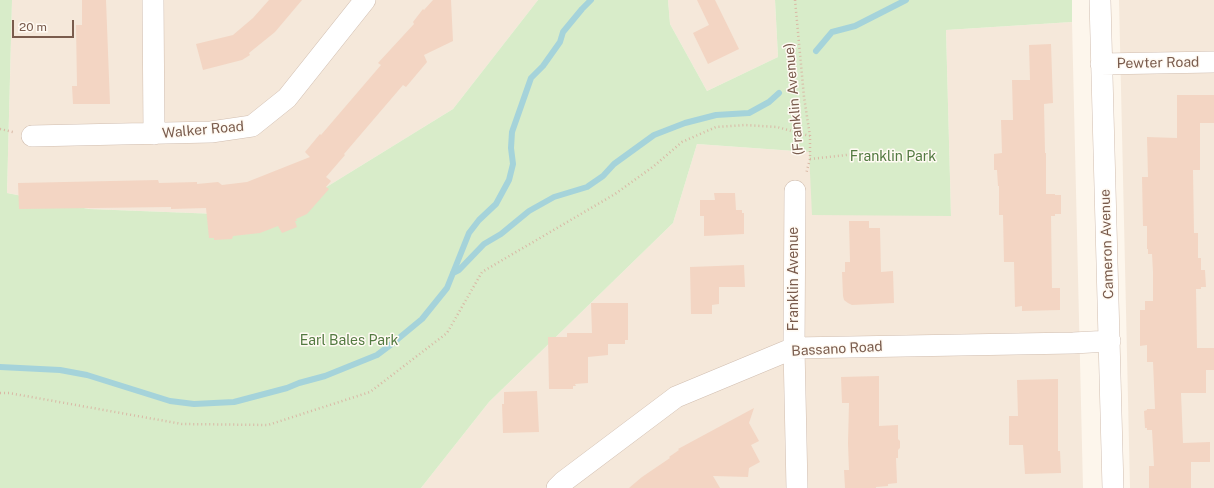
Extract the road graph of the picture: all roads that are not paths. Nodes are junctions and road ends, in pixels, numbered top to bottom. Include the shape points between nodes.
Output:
1 (153, 0) edge
2 (365, 0) edge
3 (1100, 0) edge
4 (1214, 62) edge
5 (1101, 64) junction
6 (154, 134) junction
7 (32, 136) dead end
8 (794, 191) road end
9 (1110, 341) junction
10 (794, 348) junction
11 (557, 488) edge
12 (797, 488) edge
13 (1113, 488) edge

1 - 6 street
2 - 6 street, Walker Road via 287,98 252,126 211,132
3 - 5 street, Cameron Avenue
4 - 5 street, Pewter Road
5 - 9 street, Cameron Avenue
6 - 7 street, Walker Road
8 - 10 street, Franklin Avenue
9 - 10 street, Bassano Road
9 - 13 street, Cameron Avenue
10 - 11 street, Bassano Road via 676,397
10 - 12 street, Franklin Avenue

